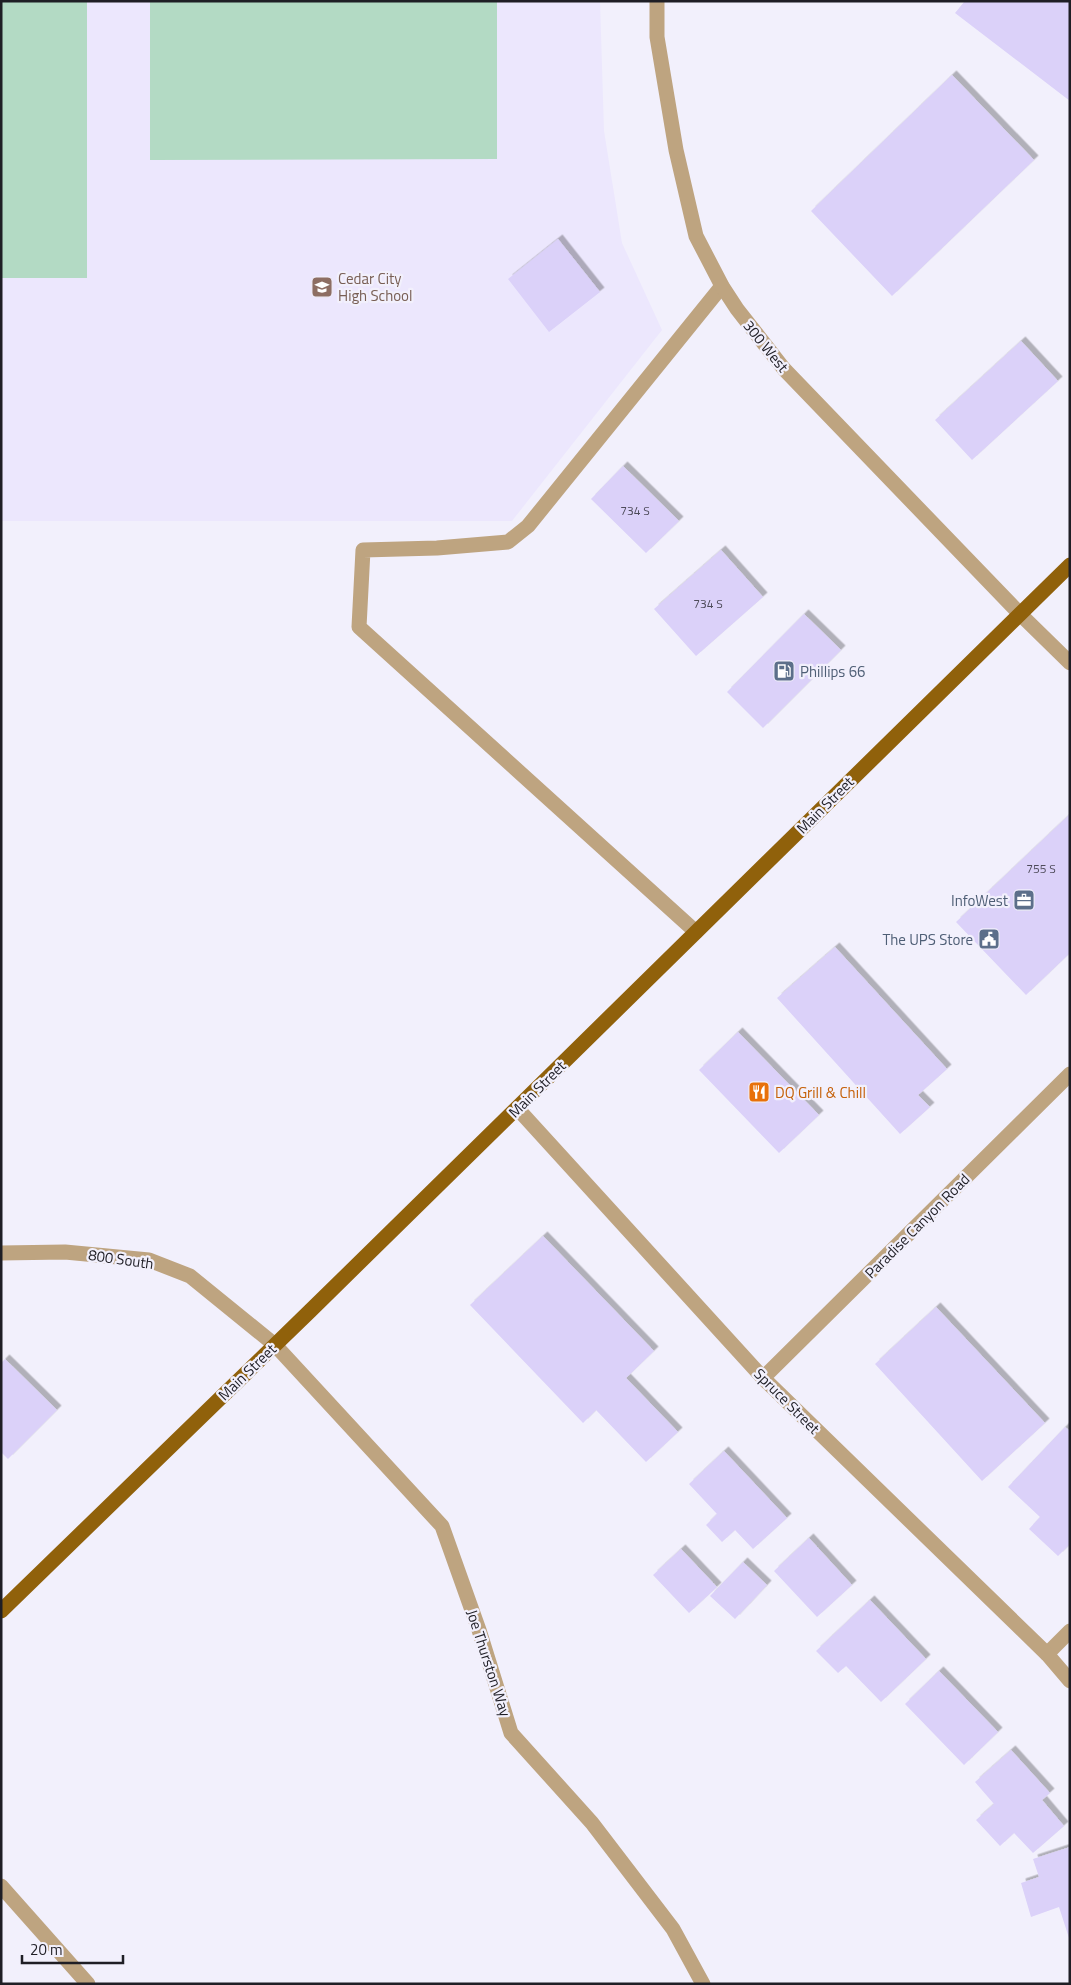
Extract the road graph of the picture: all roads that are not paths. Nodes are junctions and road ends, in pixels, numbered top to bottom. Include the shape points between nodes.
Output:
1 (657, 1) edge
2 (722, 286) junction
3 (1070, 565) edge
4 (1020, 614) junction
5 (1070, 664) edge
6 (696, 932) junction
7 (1070, 1074) edge
8 (517, 1108) junction
9 (1, 1253) edge
10 (275, 1345) junction
11 (763, 1378) junction
12 (1, 1611) edge
13 (1070, 1631) edge
14 (1047, 1654) junction
15 (1070, 1681) edge
16 (1, 1886) edge
17 (88, 1984) edge
18 (703, 1984) edge

1 - 2 street, 300 West via 657,37 676,150 696,236
2 - 4 street, 300 West via 784,369
2 - 6 street via 528,526 508,542 363,550 359,627
3 - 4 main road, Main Street
4 - 5 street, 300 West
4 - 6 main road, Main Street
6 - 8 main road, Main Street
7 - 11 street, Paradise Canyon Road
8 - 10 main road, Main Street
8 - 11 street, Spruce Street
9 - 10 street, 800 South via 65,1252 149,1260 190,1276
10 - 12 main road, Main Street
10 - 18 street, Joe Thurston Way via 442,1526 511,1733 592,1823 673,1929
11 - 14 street, Spruce Street
13 - 14 street
14 - 15 street, Spruce Street
16 - 17 street

